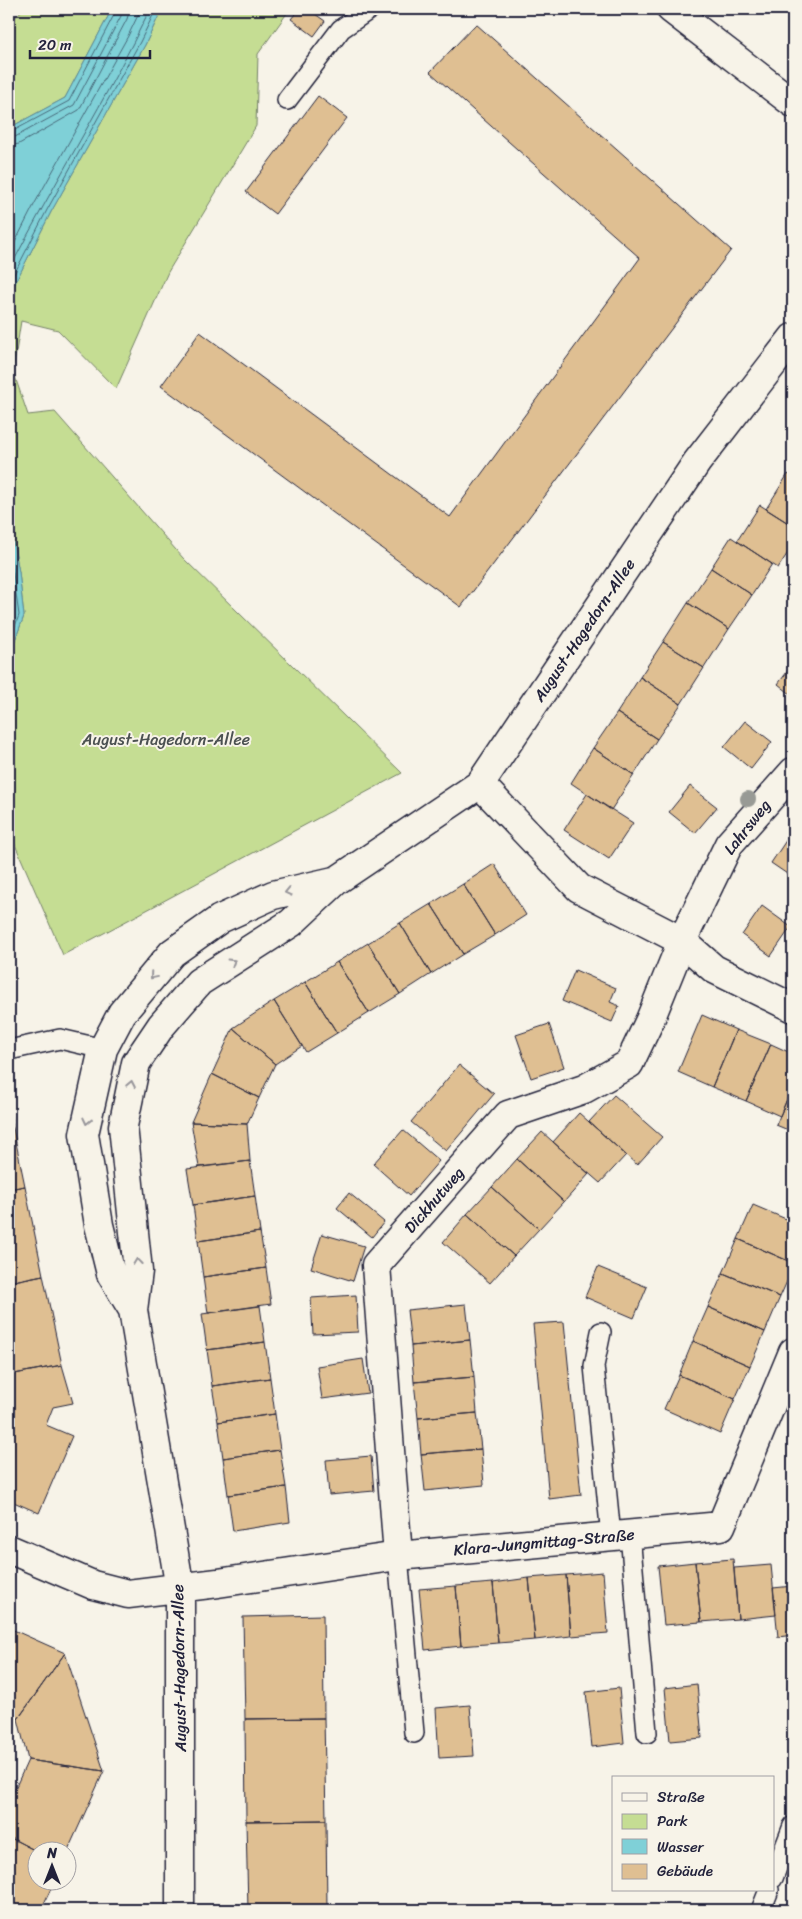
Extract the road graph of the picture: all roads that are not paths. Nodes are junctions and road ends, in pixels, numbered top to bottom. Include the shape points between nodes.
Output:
1 (370, 9) edge
2 (671, 9) edge
3 (287, 100) dead end
4 (793, 103) edge
5 (793, 338) edge
6 (793, 772) edge
7 (480, 784) junction
8 (336, 881) junction
9 (682, 941) junction
10 (793, 1008) edge
11 (103, 1049) junction
12 (9, 1050) edge
13 (133, 1310) junction
14 (601, 1332) dead end
15 (793, 1352) edge
16 (620, 1535) junction
17 (9, 1549) edge
18 (398, 1556) junction
19 (180, 1588) junction
20 (414, 1733) dead end
21 (647, 1733) dead end
22 (793, 1826) edge
23 (774, 1875) edge
24 (767, 1892) edge
25 (180, 1910) edge
26 (761, 1910) edge

1 - 3 lane via 340,29
2 - 4 street
5 - 7 street, August-Hagedorn-Allee via 697,462
6 - 9 street, Lahrsweg via 730,844
7 - 8 street, August-Hagedorn-Allee
7 - 9 street via 579,888
8 -> 11 street, August-Hagedorn-Allee via 273,895 220,919 172,953 122,1013
13 -> 8 street, August-Hagedorn-Allee via 138,1271 123,1126 136,1063 161,1026 199,982 291,923
9 - 10 street via 714,969
9 - 18 street, Dickhutweg via 629,1064 584,1089 508,1115 376,1265
11 - 12 lane via 60,1039
11 -> 13 street, August-Hagedorn-Allee via 84,1134 99,1225 111,1274
13 - 19 street, August-Hagedorn-Allee
14 - 16 lane via 594,1366
15 - 16 street, Klara-Jungmittag-Straße via 721,1526
16 - 18 street, Klara-Jungmittag-Straße
16 - 21 lane
17 - 19 street, Klara-Jungmittag-Straße via 94,1584 128,1594
18 - 19 street, Klara-Jungmittag-Straße
18 - 20 lane
19 - 25 street, August-Hagedorn-Allee
22 - 23 lane
24 - 26 lane

